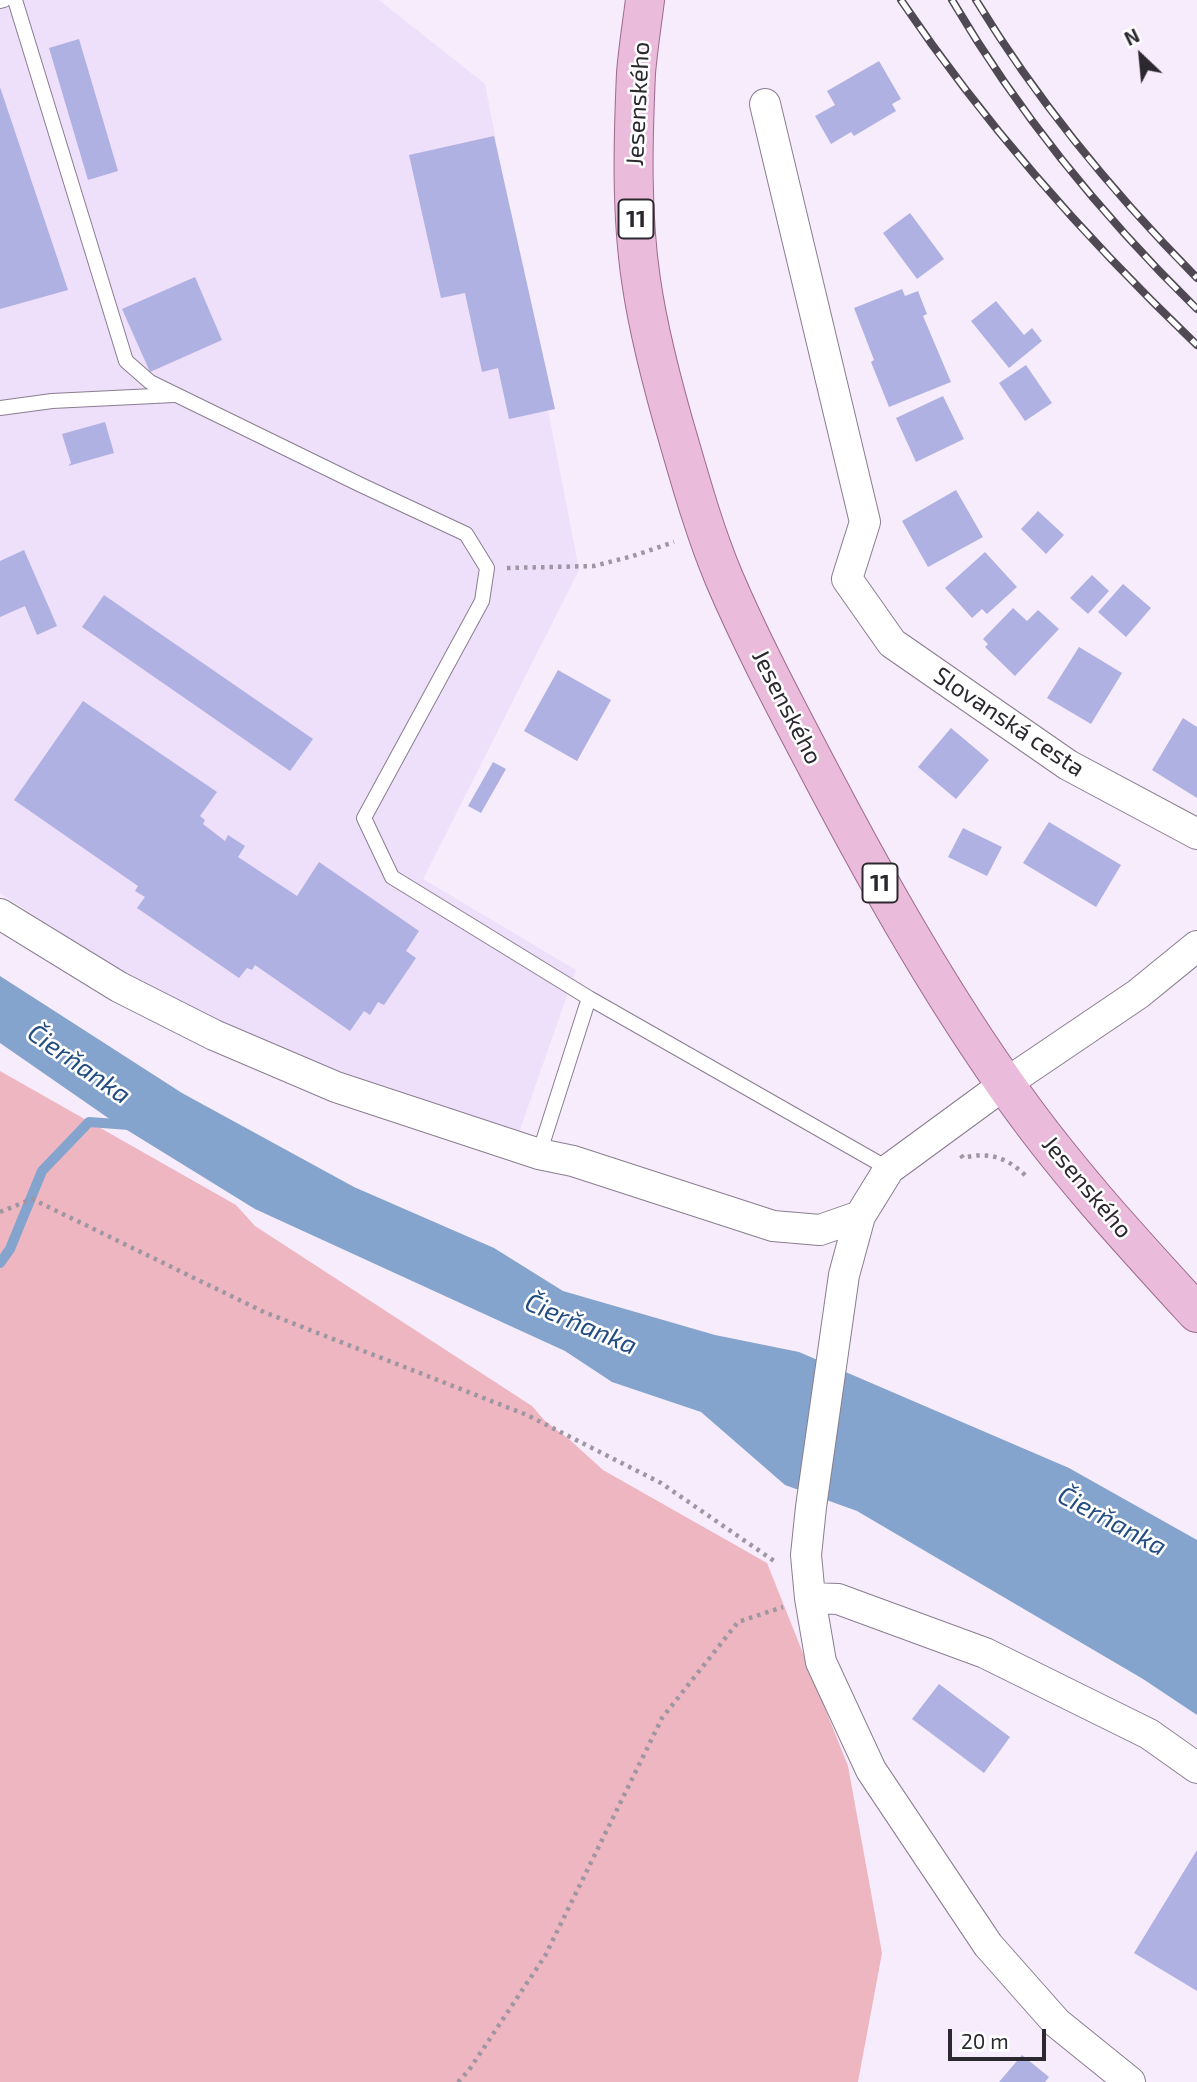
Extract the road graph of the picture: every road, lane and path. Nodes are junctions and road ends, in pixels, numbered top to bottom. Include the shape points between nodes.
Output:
1 (15, 0) edge
2 (645, 0) edge
3 (765, 104) dead end
4 (176, 395) junction
5 (0, 408) edge
6 (676, 542) dead end
7 (487, 568) junction
8 (1197, 834) edge
9 (0, 914) edge
10 (1197, 946) edge
11 (589, 998) junction
12 (1005, 1084) junction
13 (539, 1154) junction
14 (961, 1154) dead end
15 (890, 1169) junction
16 (1031, 1181) dead end
17 (0, 1212) edge
18 (860, 1216) junction
19 (1197, 1313) edge
20 (810, 1592) junction
21 (1197, 1768) edge
22 (458, 2082) edge
23 (1130, 2082) edge

1 - 4 lane via 126,361 150,382
2 - 12 main road, Jesenského / 11 via 635,110 641,277 666,396 695,495 724,578 851,832 921,955
3 - 8 street, Slovanská cesta via 865,522 848,579 892,643 1068,765
4 - 5 lane
4 - 7 lane via 466,534
6 - 7 path via 594,566
7 - 11 lane via 482,601 364,818 393,877
9 - 13 street via 120,987 214,1035 336,1087
10 - 12 street via 1138,994
11 - 13 lane
11 - 15 lane
12 - 15 street
12 - 19 main road, Jesenského / 11 via 1078,1179
13 - 18 street via 773,1226 820,1230
14 - 16 path via 962,1158 976,1154 1012,1162
15 - 18 street
17 - 20 path via 32,1199 264,1312 527,1415 661,1483
18 - 20 street via 844,1276 811,1507 806,1555
20 - 21 street via 985,1653 1149,1734
20 - 22 path via 738,1622 662,1718 545,1956
20 - 23 street via 821,1662 871,1770 988,1945 1057,2023

